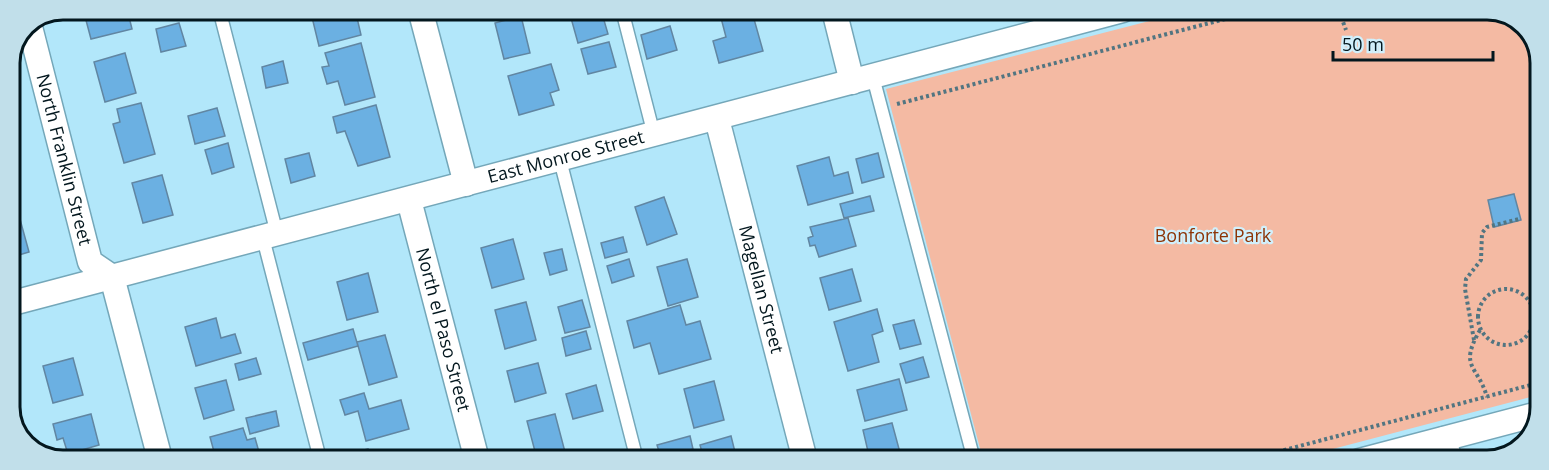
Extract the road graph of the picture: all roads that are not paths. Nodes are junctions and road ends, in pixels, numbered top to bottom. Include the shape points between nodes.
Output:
1 (221, 19) edge
2 (423, 19) edge
3 (624, 19) edge
4 (838, 19) edge
5 (1064, 19) edge
6 (31, 33) edge
7 (862, 79) junction
8 (717, 119) junction
9 (654, 135) junction
10 (560, 160) junction
11 (466, 184) junction
12 (409, 200) junction
13 (270, 236) junction
14 (112, 277) junction
15 (20, 301) edge
16 (1528, 418) edge
17 (158, 450) edge
18 (318, 450) edge
19 (474, 450) edge
20 (634, 450) edge
21 (802, 450) edge
22 (971, 450) edge
23 (1447, 450) edge

1 - 13 lane
2 - 11 street
3 - 9 lane
4 - 7 street
5 - 7 street, East Monroe Street
6 - 14 street, North Franklin Street via 90,262
7 - 8 street, East Monroe Street
7 - 22 lane
8 - 9 street, East Monroe Street
8 - 21 street, Magellan Street
9 - 10 street, East Monroe Street
10 - 11 street, East Monroe Street
10 - 20 lane
11 - 12 street, East Monroe Street
12 - 13 street, East Monroe Street
12 - 19 street, North el Paso Street
13 - 14 street, East Monroe Street
13 - 18 lane
14 - 15 street, East Monroe Street
14 - 17 street
16 - 23 street

